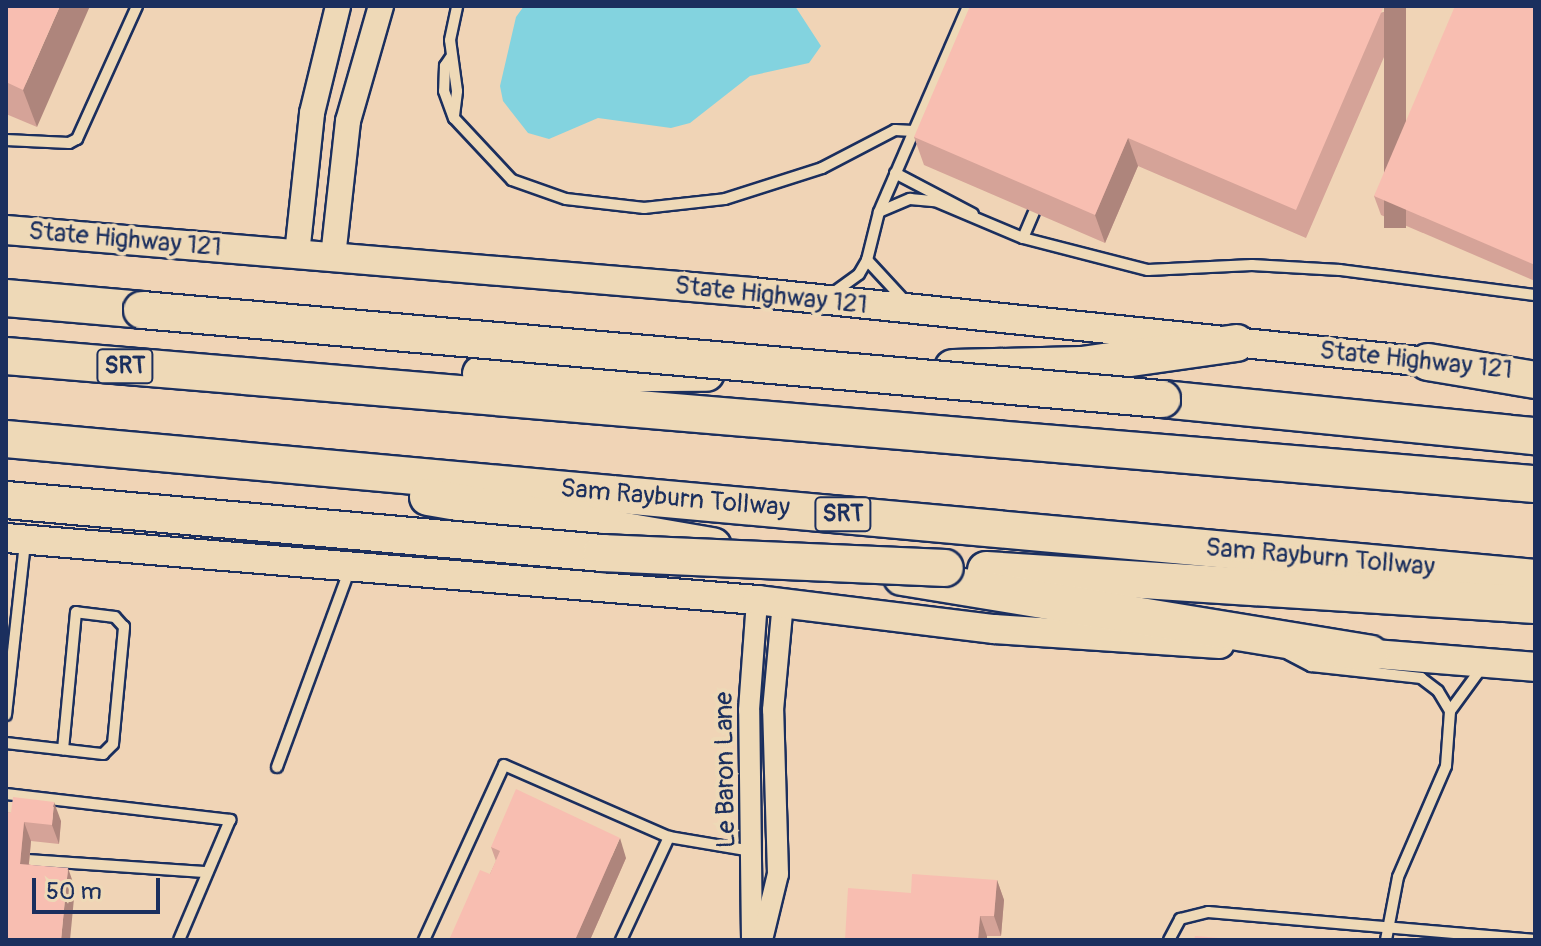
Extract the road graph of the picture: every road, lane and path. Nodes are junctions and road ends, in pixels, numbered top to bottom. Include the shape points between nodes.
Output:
1 (137, 6) edge
2 (338, 6) edge
3 (381, 6) edge
4 (457, 6) edge
5 (968, 6) edge
6 (913, 131) junction
7 (6, 140) edge
8 (895, 173) junction
9 (879, 212) junction
10 (1034, 212) edge
11 (980, 221) junction
12 (6, 230) edge
13 (1023, 238) junction
14 (297, 254) junction
15 (333, 257) junction
16 (867, 260) junction
17 (1535, 295) edge
18 (6, 298) edge
19 (822, 300) junction
20 (925, 312) junction
21 (1236, 343) junction
22 (6, 356) edge
23 (1428, 362) junction
24 (1535, 373) edge
25 (243, 376) junction
26 (1535, 380) edge
27 (1535, 436) edge
28 (6, 439) edge
29 (151, 450) junction
30 (1535, 484) edge
31 (6, 500) edge
32 (16, 539) edge
33 (350, 567) junction
34 (1535, 578) edge
35 (770, 601) junction
36 (1535, 605) edge
37 (1274, 648) junction
38 (1370, 654) junction
39 (1488, 664) junction
40 (1535, 667) edge
41 (7, 702) edge
42 (1450, 711) junction
43 (6, 715) edge
44 (6, 743) edge
45 (63, 749) junction
46 (277, 767) dead end
47 (6, 794) edge
48 (669, 837) junction
49 (754, 851) junction
50 (29, 860) dead end
51 (207, 872) junction
52 (1387, 927) junction
53 (625, 939) edge
54 (179, 940) edge
55 (424, 940) edge
56 (752, 940) edge
57 (762, 940) edge
58 (1169, 940) edge
59 (1386, 940) edge
60 (1533, 940) edge

1 - 7 lane via 77,139
2 - 14 street via 312,113
3 - 15 street via 348,121
4 - 6 lane via 451,57 457,91 454,118 512,180 566,199 644,208 725,199 822,168 895,130
5 - 6 lane
6 - 8 lane
8 - 9 lane
8 - 11 lane via 960,203
9 - 11 lane via 910,199 935,201
9 - 16 lane
10 - 13 lane
11 - 13 lane
12 - 14 main road, State Highway 121
13 - 17 lane via 1148,270 1252,265 1340,270
14 - 15 main road, State Highway 121
15 - 19 main road, State Highway 121
16 - 19 lane via 859,274
16 - 20 lane via 896,295
18 - 27 highway, bridge
19 - 20 main road, State Highway 121
20 - 21 main road, State Highway 121
21 - 23 main road, State Highway 121
21 - 25 highway via 1082,365
22 - 25 highway, SRT
23 - 24 main road, State Highway 121
23 - 26 highway
25 - 30 highway, SRT
28 - 29 highway, Sam Rayburn Tollway / SRT
29 - 34 highway, Sam Rayburn Tollway / SRT
29 - 38 highway
31 - 36 highway, bridge via 602,553
32 - 33 main road
32 - 41 lane
33 - 35 main road
33 - 46 lane
35 - 37 main road via 994,629
35 - 49 street, Le Baron Lane via 749,710
35 - 57 street, Le Baron Lane via 778,874
37 - 38 main road
37 - 42 lane via 1311,666 1421,678 1438,691
38 - 39 main road
39 - 40 main road
39 - 42 lane via 1472,675
41 - 43 lane
42 - 52 lane via 1446,766 1398,877
44 - 45 lane
45 - 45 lane via 103,754 113,744 124,627 115,617 76,612
47 - 51 lane via 230,820
48 - 49 lane
48 - 53 lane
48 - 55 lane via 504,765
49 - 56 street, Le Baron Lane
50 - 51 lane
51 - 54 lane
52 - 58 lane via 1196,912 1180,919
52 - 59 lane
52 - 60 lane

